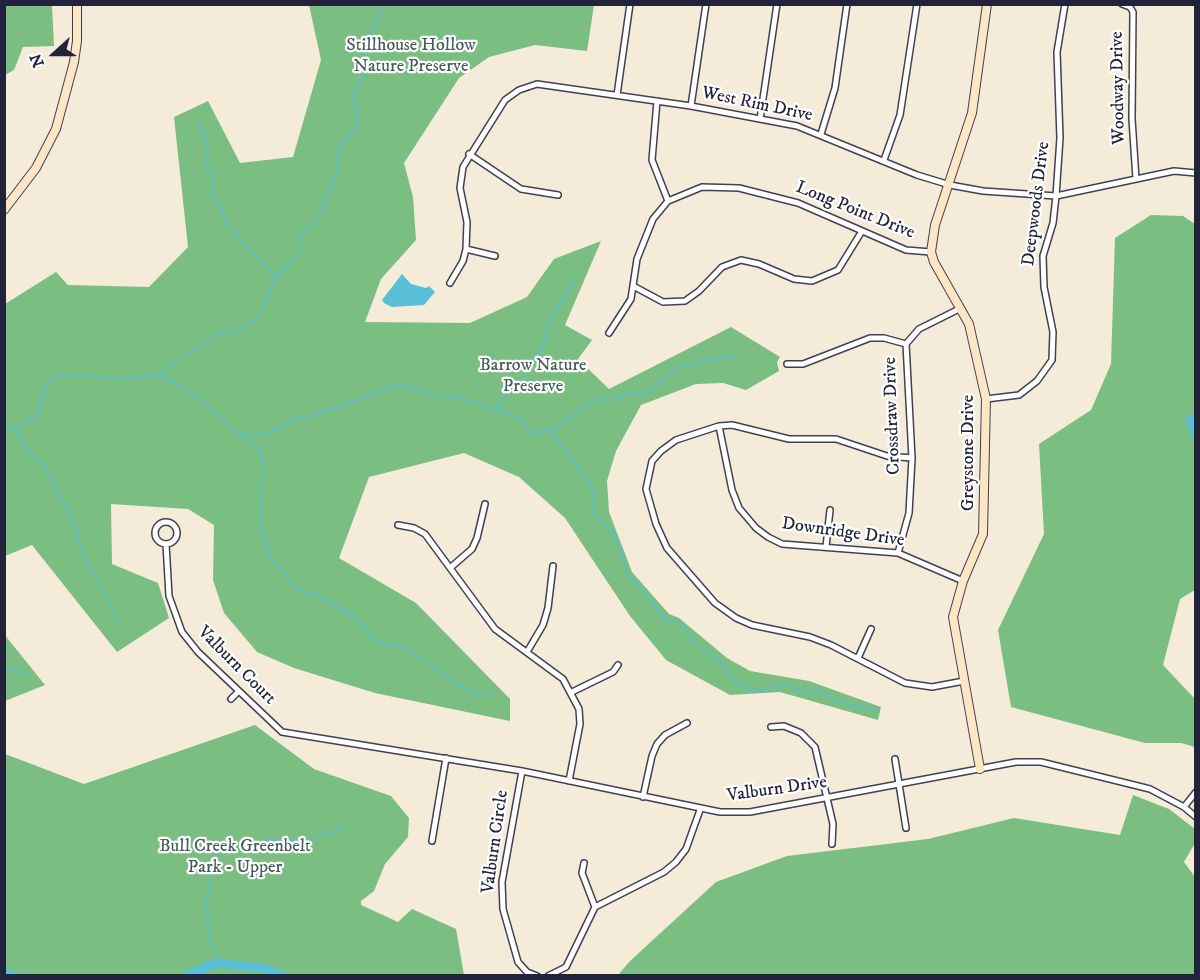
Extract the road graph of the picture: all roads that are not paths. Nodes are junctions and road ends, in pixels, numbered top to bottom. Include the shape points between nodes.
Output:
1 (77, 4) edge
2 (630, 4) edge
3 (706, 4) edge
4 (777, 4) edge
5 (847, 4) edge
6 (917, 4) edge
7 (987, 4) edge
8 (1065, 4) edge
9 (1122, 4) edge
10 (617, 94) junction
11 (657, 101) junction
12 (691, 106) junction
13 (760, 119) junction
14 (821, 134) junction
15 (469, 154) junction
16 (884, 160) junction
17 (1196, 173) edge
18 (1136, 179) junction
19 (950, 186) junction
20 (558, 195) dead end
21 (1056, 196) junction
22 (668, 201) junction
23 (4, 210) edge
24 (862, 231) junction
25 (466, 249) junction
26 (931, 252) junction
27 (495, 256) dead end
28 (450, 283) dead end
29 (635, 287) junction
30 (961, 308) junction
31 (609, 333) dead end
32 (906, 344) junction
33 (787, 364) dead end
34 (986, 399) junction
35 (719, 426) junction
36 (912, 458) junction
37 (485, 504) dead end
38 (830, 510) dead end
39 (398, 525) dead end
40 (166, 544) junction
41 (826, 548) junction
42 (898, 553) junction
43 (553, 566) dead end
44 (450, 568) junction
45 (963, 581) junction
46 (871, 629) dead end
47 (188, 641) junction
48 (182, 646) dead end
49 (527, 652) junction
50 (858, 658) junction
51 (618, 665) dead end
52 (964, 681) junction
53 (238, 692) junction
54 (572, 692) junction
55 (231, 699) dead end
56 (687, 723) dead end
57 (771, 727) dead end
58 (282, 732) joint
59 (446, 758) junction
60 (895, 759) dead end
61 (980, 769) junction
62 (522, 771) junction
63 (570, 781) junction
64 (899, 785) junction
65 (1196, 792) edge
66 (643, 797) junction
67 (828, 798) junction
68 (1184, 807) junction
69 (700, 810) junction
70 (1196, 817) edge
71 (906, 828) dead end
72 (432, 841) dead end
73 (832, 844) dead end
74 (584, 863) dead end
75 (595, 907) junction
76 (537, 975) edge
77 (548, 975) edge

1 - 23 street via 74,62 56,129 36,168
2 - 10 street
3 - 12 street
4 - 13 street
5 - 14 street via 835,88
6 - 16 street via 900,115
7 - 19 street via 972,113
8 - 21 street, Deepwoods Drive via 1057,52 1060,138
9 - 18 street, Woodway Drive via 1133,12
10 - 11 street, West Rim Drive
10 - 15 street, West Rim Drive via 547,84 529,86 505,100
11 - 12 street, West Rim Drive
11 - 22 street via 652,160
12 - 13 street, West Rim Drive
13 - 14 street, West Rim Drive
14 - 16 street, West Rim Drive
15 - 20 street via 521,189
15 - 25 street, West Rim Drive via 460,178 468,233
16 - 19 street, West Rim Drive
17 - 18 street, West Rim Drive via 1174,171
18 - 21 street, West Rim Drive
19 - 21 street, West Rim Drive
19 - 26 street via 935,225
21 - 34 street, Deepwoods Drive via 1043,256 1044,287 1053,333 1052,360 1037,381 1018,394
22 - 24 street, Long Point Drive via 702,187 739,188 798,203
22 - 29 street via 653,219 642,243
24 - 26 street, Long Point Drive via 906,250
24 - 29 street via 838,270 812,281 794,279 741,260 722,267 685,301 663,302
25 - 27 street
25 - 28 street, West Rim Drive
26 - 30 street, Greystone Drive
29 - 31 street
30 - 32 street, Crossdraw Drive via 920,329
30 - 34 street, Greystone Drive via 974,342
32 - 33 street via 870,338 803,364
32 - 36 street, Crossdraw Drive
34 - 45 street, Greystone Drive via 983,534
35 - 36 street via 732,425 789,439 836,439 887,456
35 - 41 street, Downridge Drive via 732,490 748,520 782,544
35 - 50 street via 676,441 652,461 646,489 667,548 715,603 736,618 810,637
36 - 42 street, Crossdraw Drive via 909,513
37 - 44 street via 472,549
38 - 41 street
39 - 44 street via 425,534
40 - 40 street, Valburn Court via 173,542 177,532 174,525 164,522 155,533 159,542
40 - 47 street, Valburn Court via 169,596
41 - 42 street, Downridge Drive
42 - 45 street, Downridge Drive
43 - 49 street via 543,625
44 - 49 street via 495,629
45 - 52 street, Greystone Drive via 953,616
46 - 50 street
47 - 48 street
47 - 53 street, Valburn Court
49 - 54 street via 554,669
50 - 52 street via 914,686
51 - 54 street via 614,672
52 - 61 street, Greystone Drive
53 - 55 street
53 - 58 street, Valburn Court
54 - 63 street via 580,724
56 - 66 street via 657,744
57 - 67 street via 784,726 809,738 819,755
58 - 59 street, Valburn Drive
59 - 62 street, Valburn Drive
59 - 72 street
60 - 64 street
61 - 64 street, Valburn Drive
61 - 68 street, Valburn Drive via 1041,762 1150,789
62 - 63 street, Valburn Drive
62 - 76 street, Valburn Circle via 502,882 503,909 518,962 526,972
63 - 66 street, Valburn Drive
64 - 67 street, Valburn Drive
64 - 71 street
65 - 68 street
66 - 69 street, Valburn Drive
67 - 69 street, Valburn Drive via 750,812
67 - 73 street
68 - 70 street, Valburn Drive
69 - 75 street via 686,849 676,862
74 - 75 street via 582,873
75 - 77 street via 566,967

